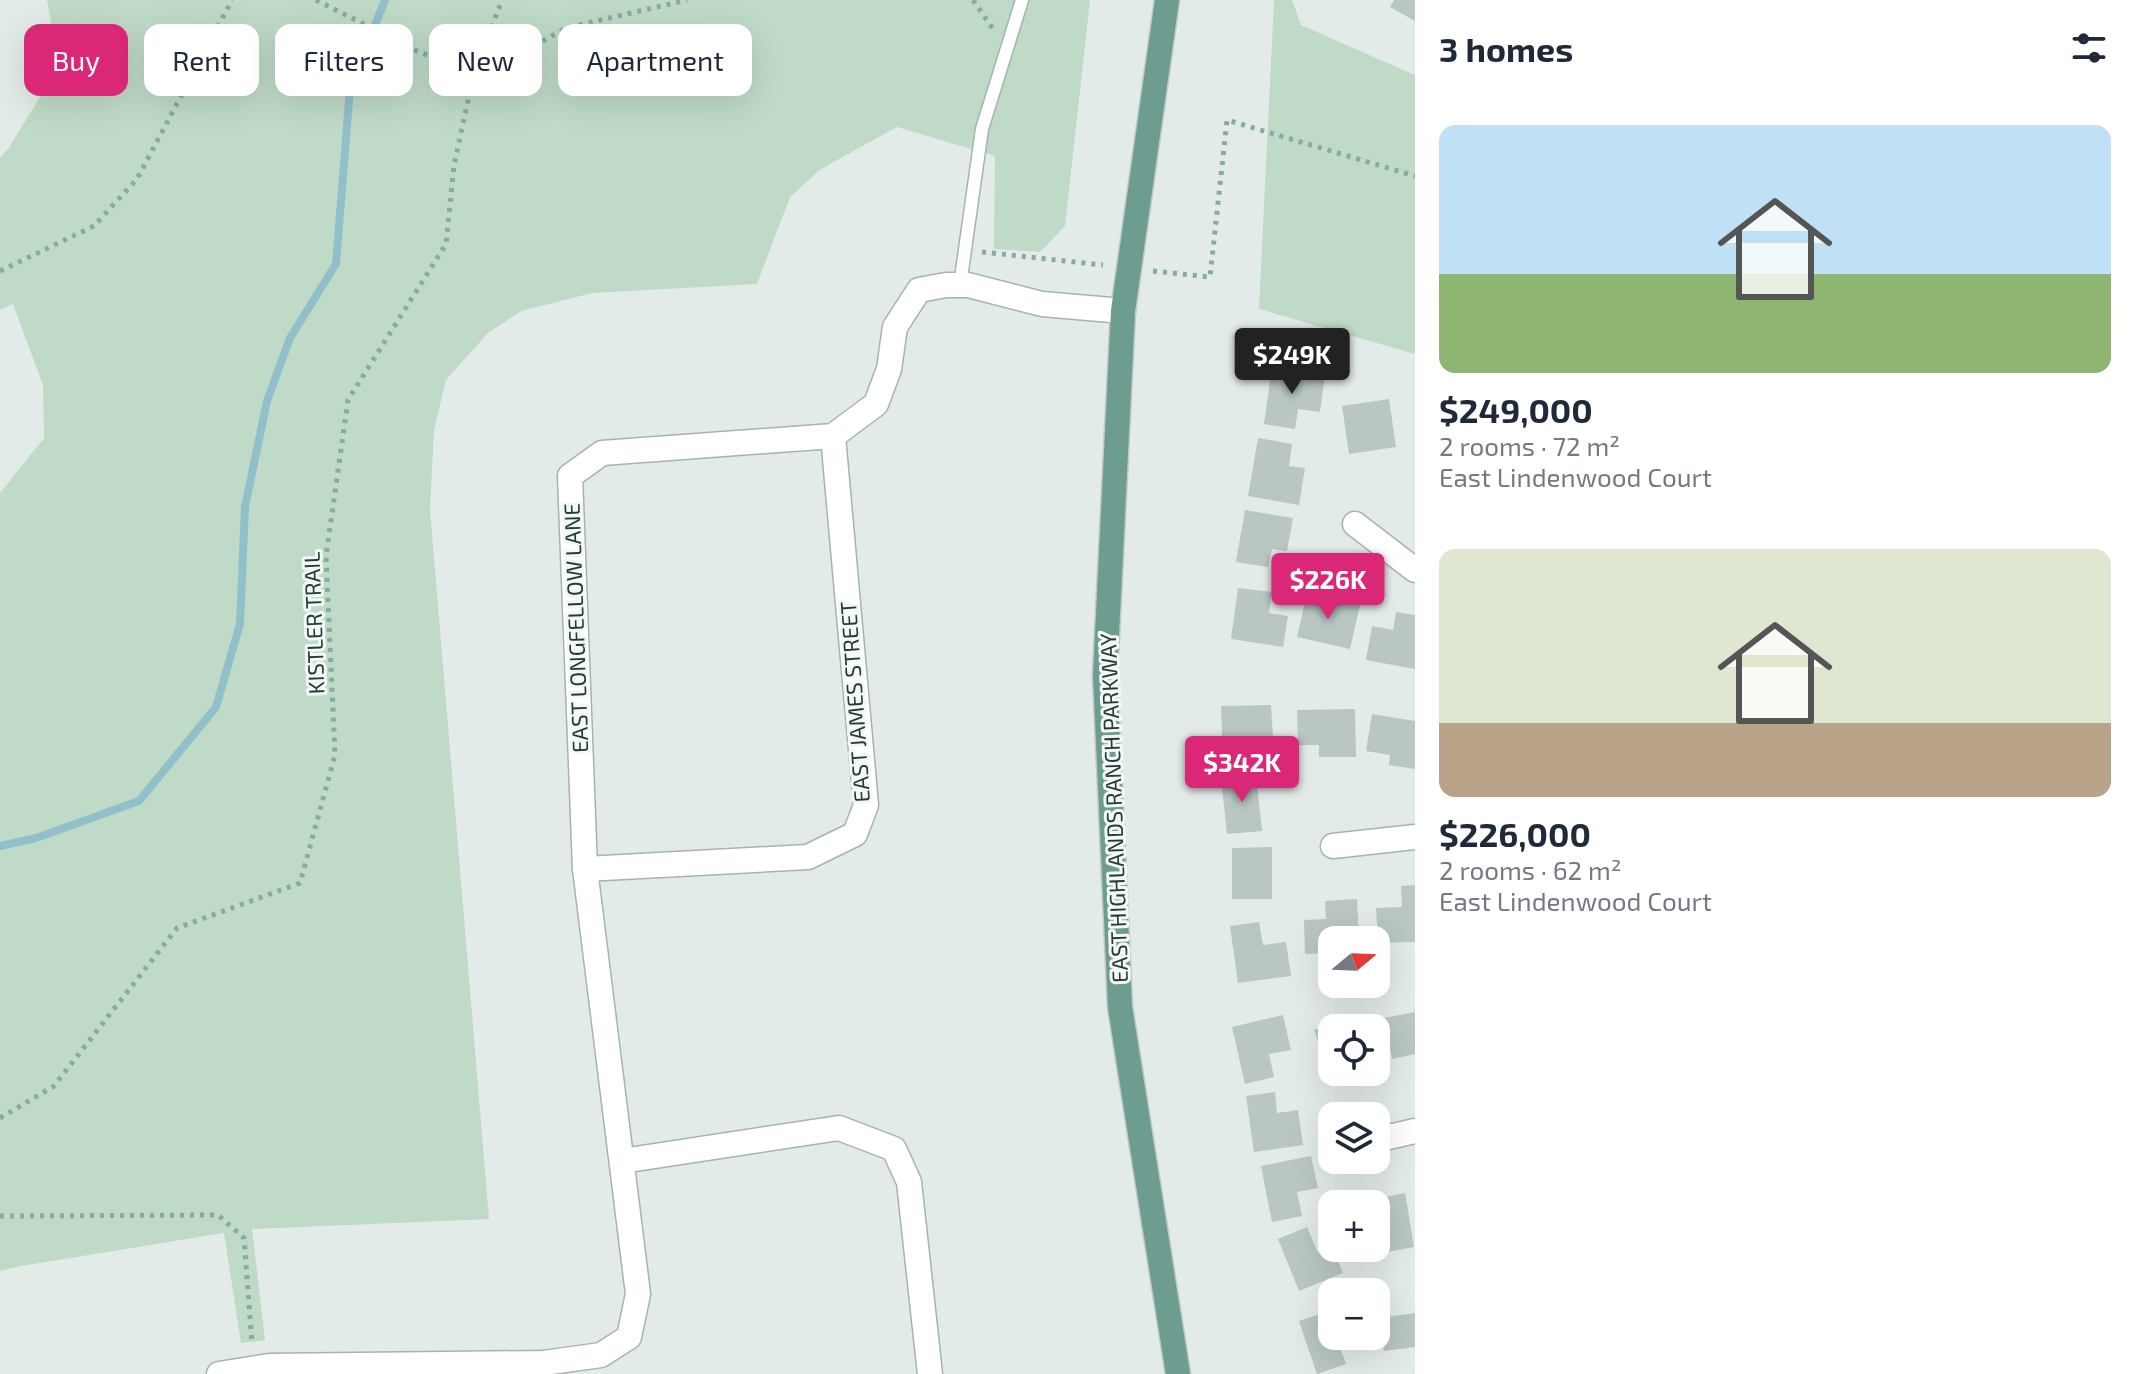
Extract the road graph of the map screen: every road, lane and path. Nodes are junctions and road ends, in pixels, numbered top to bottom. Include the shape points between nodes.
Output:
1 (232, 0) edge
2 (316, 0) edge
3 (502, 0) edge
4 (687, 0) edge
5 (973, 0) edge
6 (1022, 0) edge
7 (1167, 0) edge
8 (493, 24) edge
9 (542, 42) edge
10 (1007, 49) junction
11 (429, 56) edge
12 (469, 96) edge
13 (1227, 120) dead end
14 (1415, 176) edge
15 (0, 271) edge
16 (960, 285) junction
17 (1123, 311) junction
18 (833, 436) junction
19 (1355, 524) dead end
20 (1415, 570) edge
21 (1415, 837) edge
22 (1333, 846) dead end
23 (585, 869) junction
24 (0, 1118) edge
25 (1415, 1131) edge
26 (1390, 1137) edge
27 (622, 1161) junction
28 (0, 1216) edge
29 (545, 1368) edge
30 (264, 1369) edge
31 (219, 1374) edge
32 (930, 1374) edge
33 (1178, 1374) edge

1 - 15 path via 137,179 94,226
2 - 11 path
3 - 8 path, KISTLER TRAIL
4 - 9 path via 566,28
5 - 10 path
6 - 10 lane
7 - 17 main road, EAST HIGHLANDS RANCH PARKWAY
10 - 16 lane via 982,129
12 - 24 path, KISTLER TRAIL via 454,165 446,244 348,400 326,556 335,755 300,883 177,928 54,1086
13 - 14 path
16 - 17 street via 1042,304
16 - 18 street via 919,290 895,327 889,369 876,404
17 - 33 main road, EAST HIGHLANDS RANCH PARKWAY via 1105,675 1120,1007
18 - 23 street, EAST LONGFELLOW LANE via 602,453 570,476
18 - 23 street, EAST JAMES STREET via 866,805 855,834 808,857
19 - 20 street
21 - 22 street
23 - 27 street, EAST LONGFELLOW LANE
25 - 26 street
27 - 29 street, EAST LONGFELLOW LANE via 638,1294 629,1337 601,1355
27 - 32 street via 839,1128 894,1149 909,1182
28 - 30 path via 218,1215 244,1238
29 - 30 street
30 - 31 street

